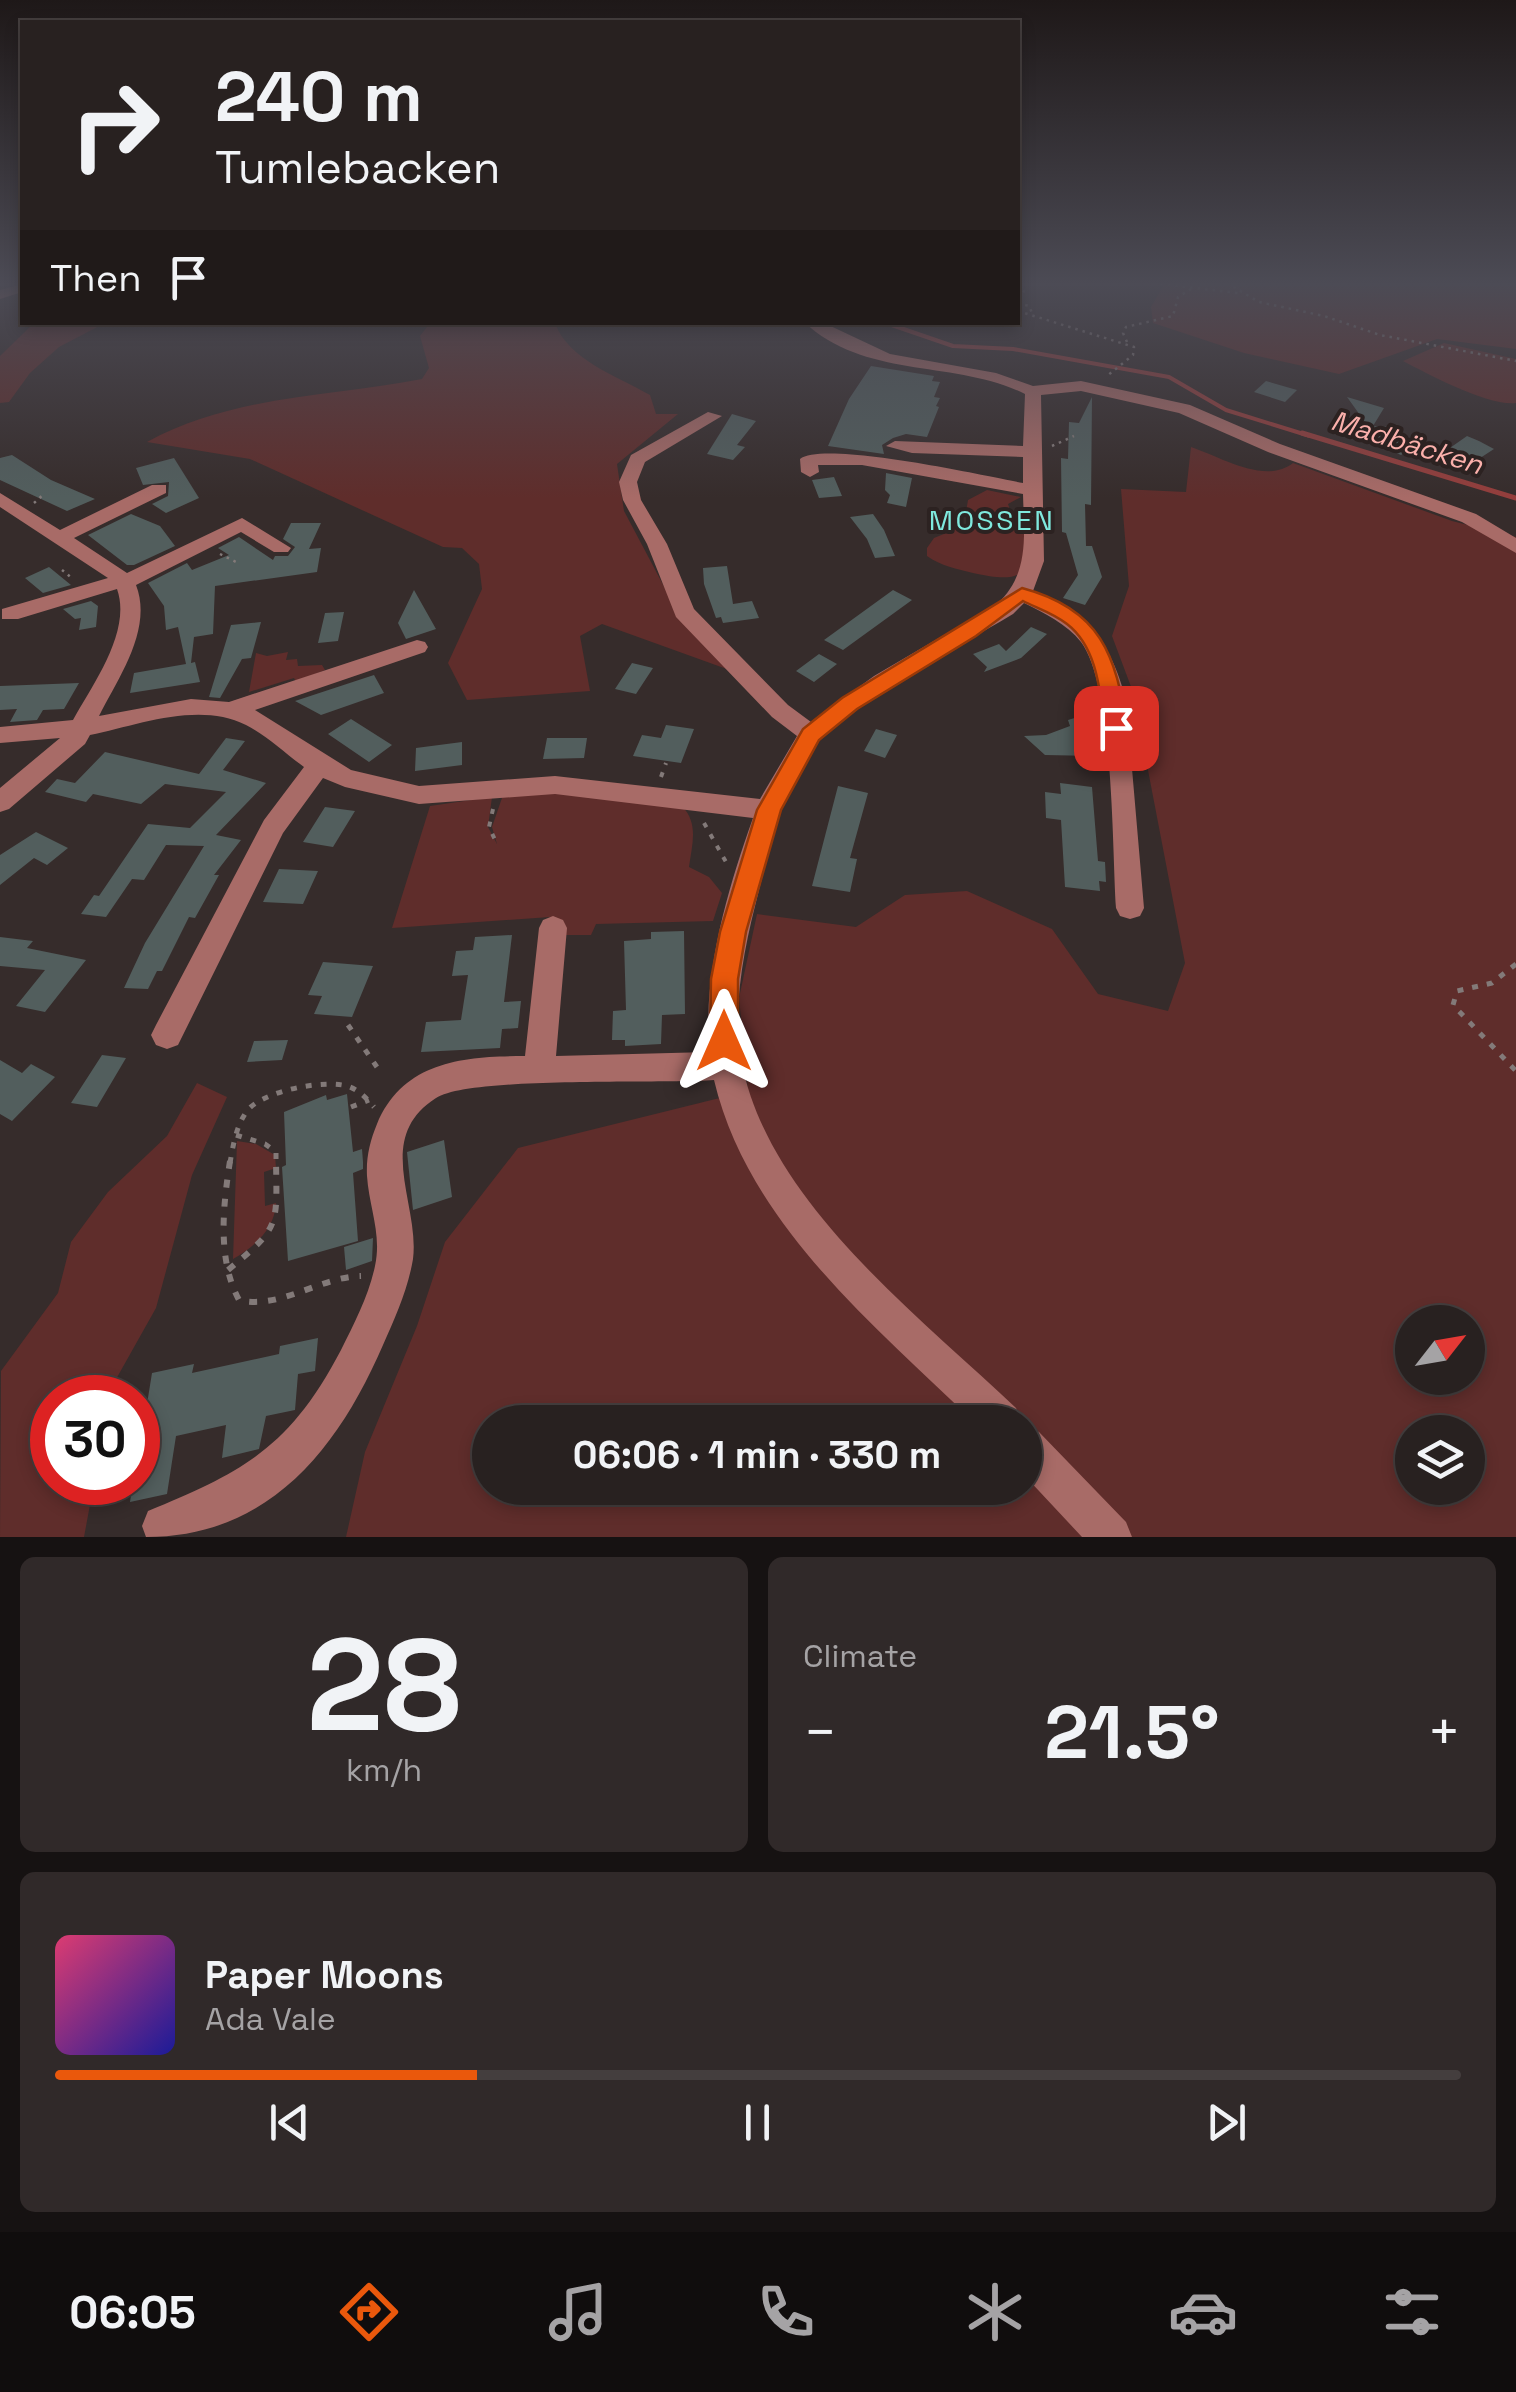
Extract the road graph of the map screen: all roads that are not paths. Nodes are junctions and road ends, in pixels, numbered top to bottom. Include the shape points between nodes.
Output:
1 (878, 355) edge
2 (1031, 391) junction
3 (714, 416) dead end
4 (896, 446) dead end
5 (1032, 448) junction
6 (810, 472) dead end
7 (159, 489) dead end
8 (1034, 490) junction
9 (0, 499) edge
10 (59, 538) junction
11 (1516, 547) edge
12 (281, 548) dead end
13 (124, 581) junction
14 (1022, 593) junction
15 (10, 614) dead end
16 (417, 648) dead end
17 (234, 709) junction
18 (81, 728) junction
19 (811, 734) junction
20 (0, 735) edge
21 (319, 765) junction
22 (0, 802) edge
23 (769, 810) junction
24 (1130, 908) dead end
25 (553, 928) dead end
26 (167, 1035) dead end
27 (726, 1065) junction
28 (538, 1072) junction
29 (985, 1405) edge
30 (1042, 1464) edge
31 (164, 1526) dead end
32 (1111, 1537) edge

1 - 2 street
2 - 5 street
2 - 11 street via 1081,386 1184,409 1469,518
3 - 19 street via 637,458 628,482 632,500 684,612
4 - 5 street
5 - 8 street
6 - 8 street via 809,458 844,458
7 - 10 street
8 - 14 street via 1034,561
9 - 10 street
10 - 13 street
12 - 13 street via 242,524
13 - 15 street
13 - 18 street via 133,604 129,632
14 - 19 street
14 - 24 street via 1074,620 1108,674
16 - 17 street
17 - 18 street via 191,707
17 - 21 street
18 - 20 street
18 - 22 street
19 - 23 street
21 - 23 street via 419,795 555,785
21 - 26 street via 273,827
23 - 27 street via 724,979
25 - 28 street
27 - 28 street
27 - 29 street via 755,1150 804,1222
28 - 31 street via 460,1074 386,1105 384,1165 396,1227 388,1282 348,1378 308,1444 236,1497
30 - 32 street

